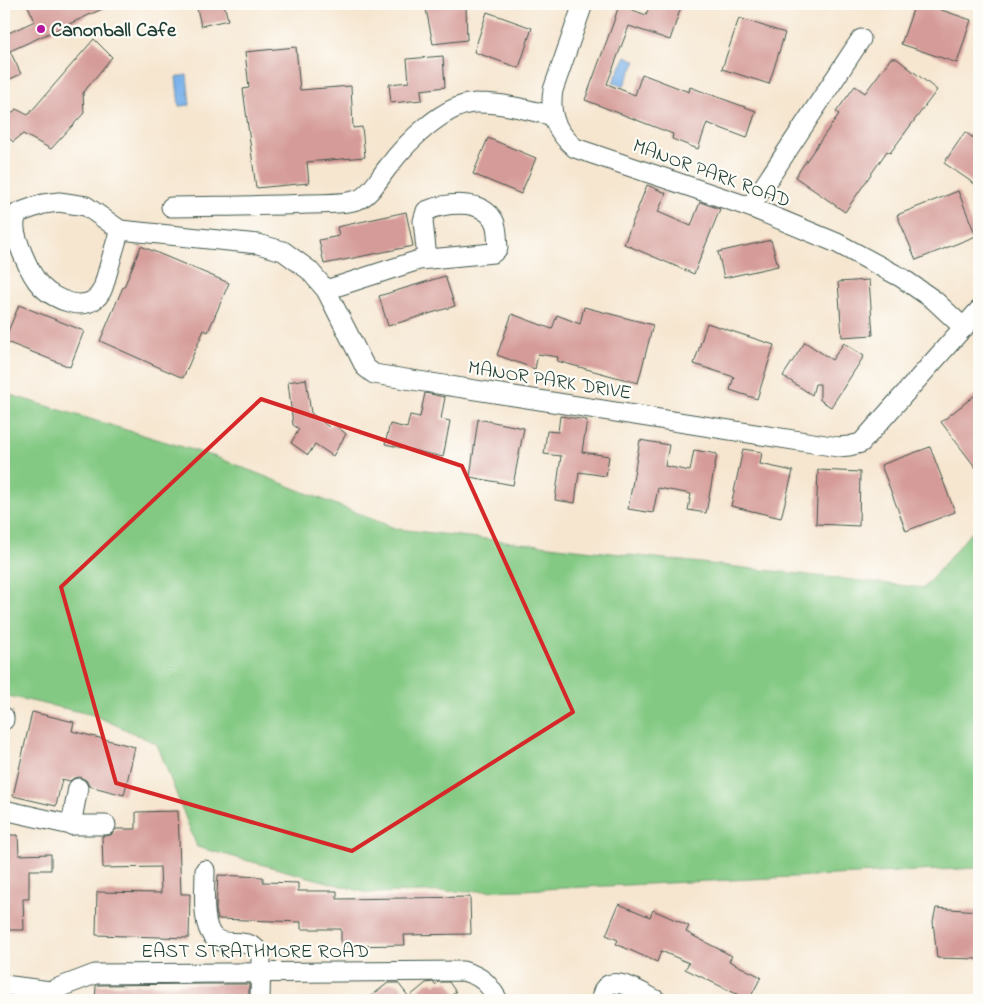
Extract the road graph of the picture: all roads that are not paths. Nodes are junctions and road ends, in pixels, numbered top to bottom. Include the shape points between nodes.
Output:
1 (583, 4) edge
2 (861, 39) dead end
3 (553, 116) junction
4 (171, 207) dead end
5 (750, 207) junction
6 (120, 230) junction
7 (427, 258) dead end
8 (326, 290) junction
9 (979, 310) edge
10 (964, 328) junction
11 (78, 788) dead end
12 (4, 810) edge
13 (71, 825) junction
14 (106, 825) dead end
15 (204, 870) dead end
16 (261, 972) junction
17 (4, 985) edge
18 (260, 1000) edge
19 (498, 1000) edge
20 (602, 1000) edge
21 (656, 1000) edge

1 - 3 street, MANOR PARK ROAD via 553,90
2 - 5 street
3 - 4 street via 477,102 446,112 407,145 370,191 347,202
3 - 5 street, MANOR PARK ROAD via 558,129 575,148
5 - 10 street, MANOR PARK ROAD via 837,243 902,278 934,300
6 - 6 street via 86,206 59,202 18,212 14,221 30,270 41,286 57,297 83,304 93,301 101,292
6 - 8 street, MANOR PARK DRIVE via 258,244 283,251 308,270
7 - 8 street
8 - 10 street, MANOR PARK DRIVE via 365,367 374,374 838,447 861,442
9 - 10 street, MANOR PARK DRIVE
11 - 13 street
12 - 13 street
13 - 14 street
15 - 16 street via 206,921 210,933 216,940 254,946 261,957
16 - 17 street, EAST STRATHMORE ROAD via 95,974 50,990
16 - 18 street
16 - 19 street, EAST STRATHMORE ROAD via 463,971 478,975
20 - 21 street via 608,985 616,983

